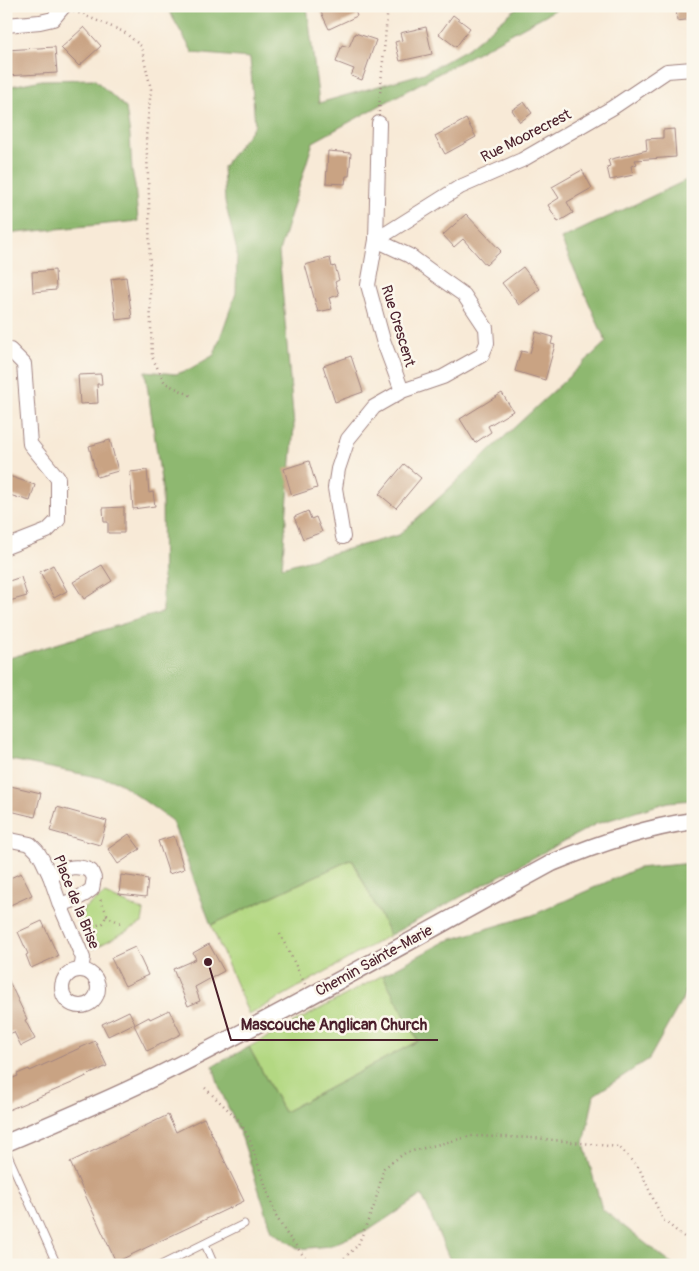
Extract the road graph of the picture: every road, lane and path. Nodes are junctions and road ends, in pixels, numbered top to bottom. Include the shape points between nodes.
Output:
1 (64, 6) edge
2 (388, 6) edge
3 (6, 25) edge
4 (693, 69) edge
5 (379, 123) joint
6 (376, 240) junction
7 (6, 350) edge
8 (402, 391) junction
9 (192, 396) dead end
10 (343, 537) dead end
11 (6, 547) edge
12 (693, 820) edge
13 (6, 839) edge
14 (50, 876) junction
15 (92, 889) junction
16 (60, 905) junction
17 (106, 916) junction
18 (123, 924) dead end
19 (81, 925) dead end
20 (280, 934) dead end
21 (82, 970) dead end
22 (311, 996) junction
23 (205, 1088) dead end
24 (6, 1143) edge
25 (6, 1151) edge
26 (244, 1224) dead end
27 (205, 1244) junction
28 (693, 1244) edge
29 (57, 1265) edge
30 (162, 1265) edge
31 (214, 1265) edge
32 (313, 1265) edge
33 (337, 1265) edge

1 - 3 street via 53,19
1 - 9 path via 124,32 141,46 151,89 146,137 152,357 165,383
2 - 5 path
4 - 6 street, Rue Moorecrest via 667,72 604,113 522,160 460,187
5 - 6 street, Rue Crescent
6 - 8 street, Rue Crescent via 368,284 382,340
6 - 8 street, Rue Crescent via 410,256 464,295 486,328 487,343 482,355 443,377
7 - 11 street via 24,364 30,444 58,478 58,520 46,531
8 - 10 street, Rue Crescent via 374,408 348,439 335,488
12 - 22 street, Chemin Sainte-Marie via 588,848 552,863
13 - 14 street, Place de la Brise via 30,844
14 - 15 street via 82,866 91,871 94,878
14 - 16 street, Place de la Brise
15 - 16 street
15 - 17 path via 97,893
16 - 21 street, Place de la Brise via 83,958
17 - 18 path
17 - 19 path via 103,923 95,926
20 - 22 path
22 - 24 street, Chemin Sainte-Marie via 153,1078
23 - 32 path via 239,1120 249,1138 276,1216
25 - 29 lane
26 - 27 lane
27 - 30 lane
27 - 31 lane
28 - 33 path via 662,1220 639,1168 619,1147 535,1138 471,1136 405,1153 384,1168 374,1206 358,1245

